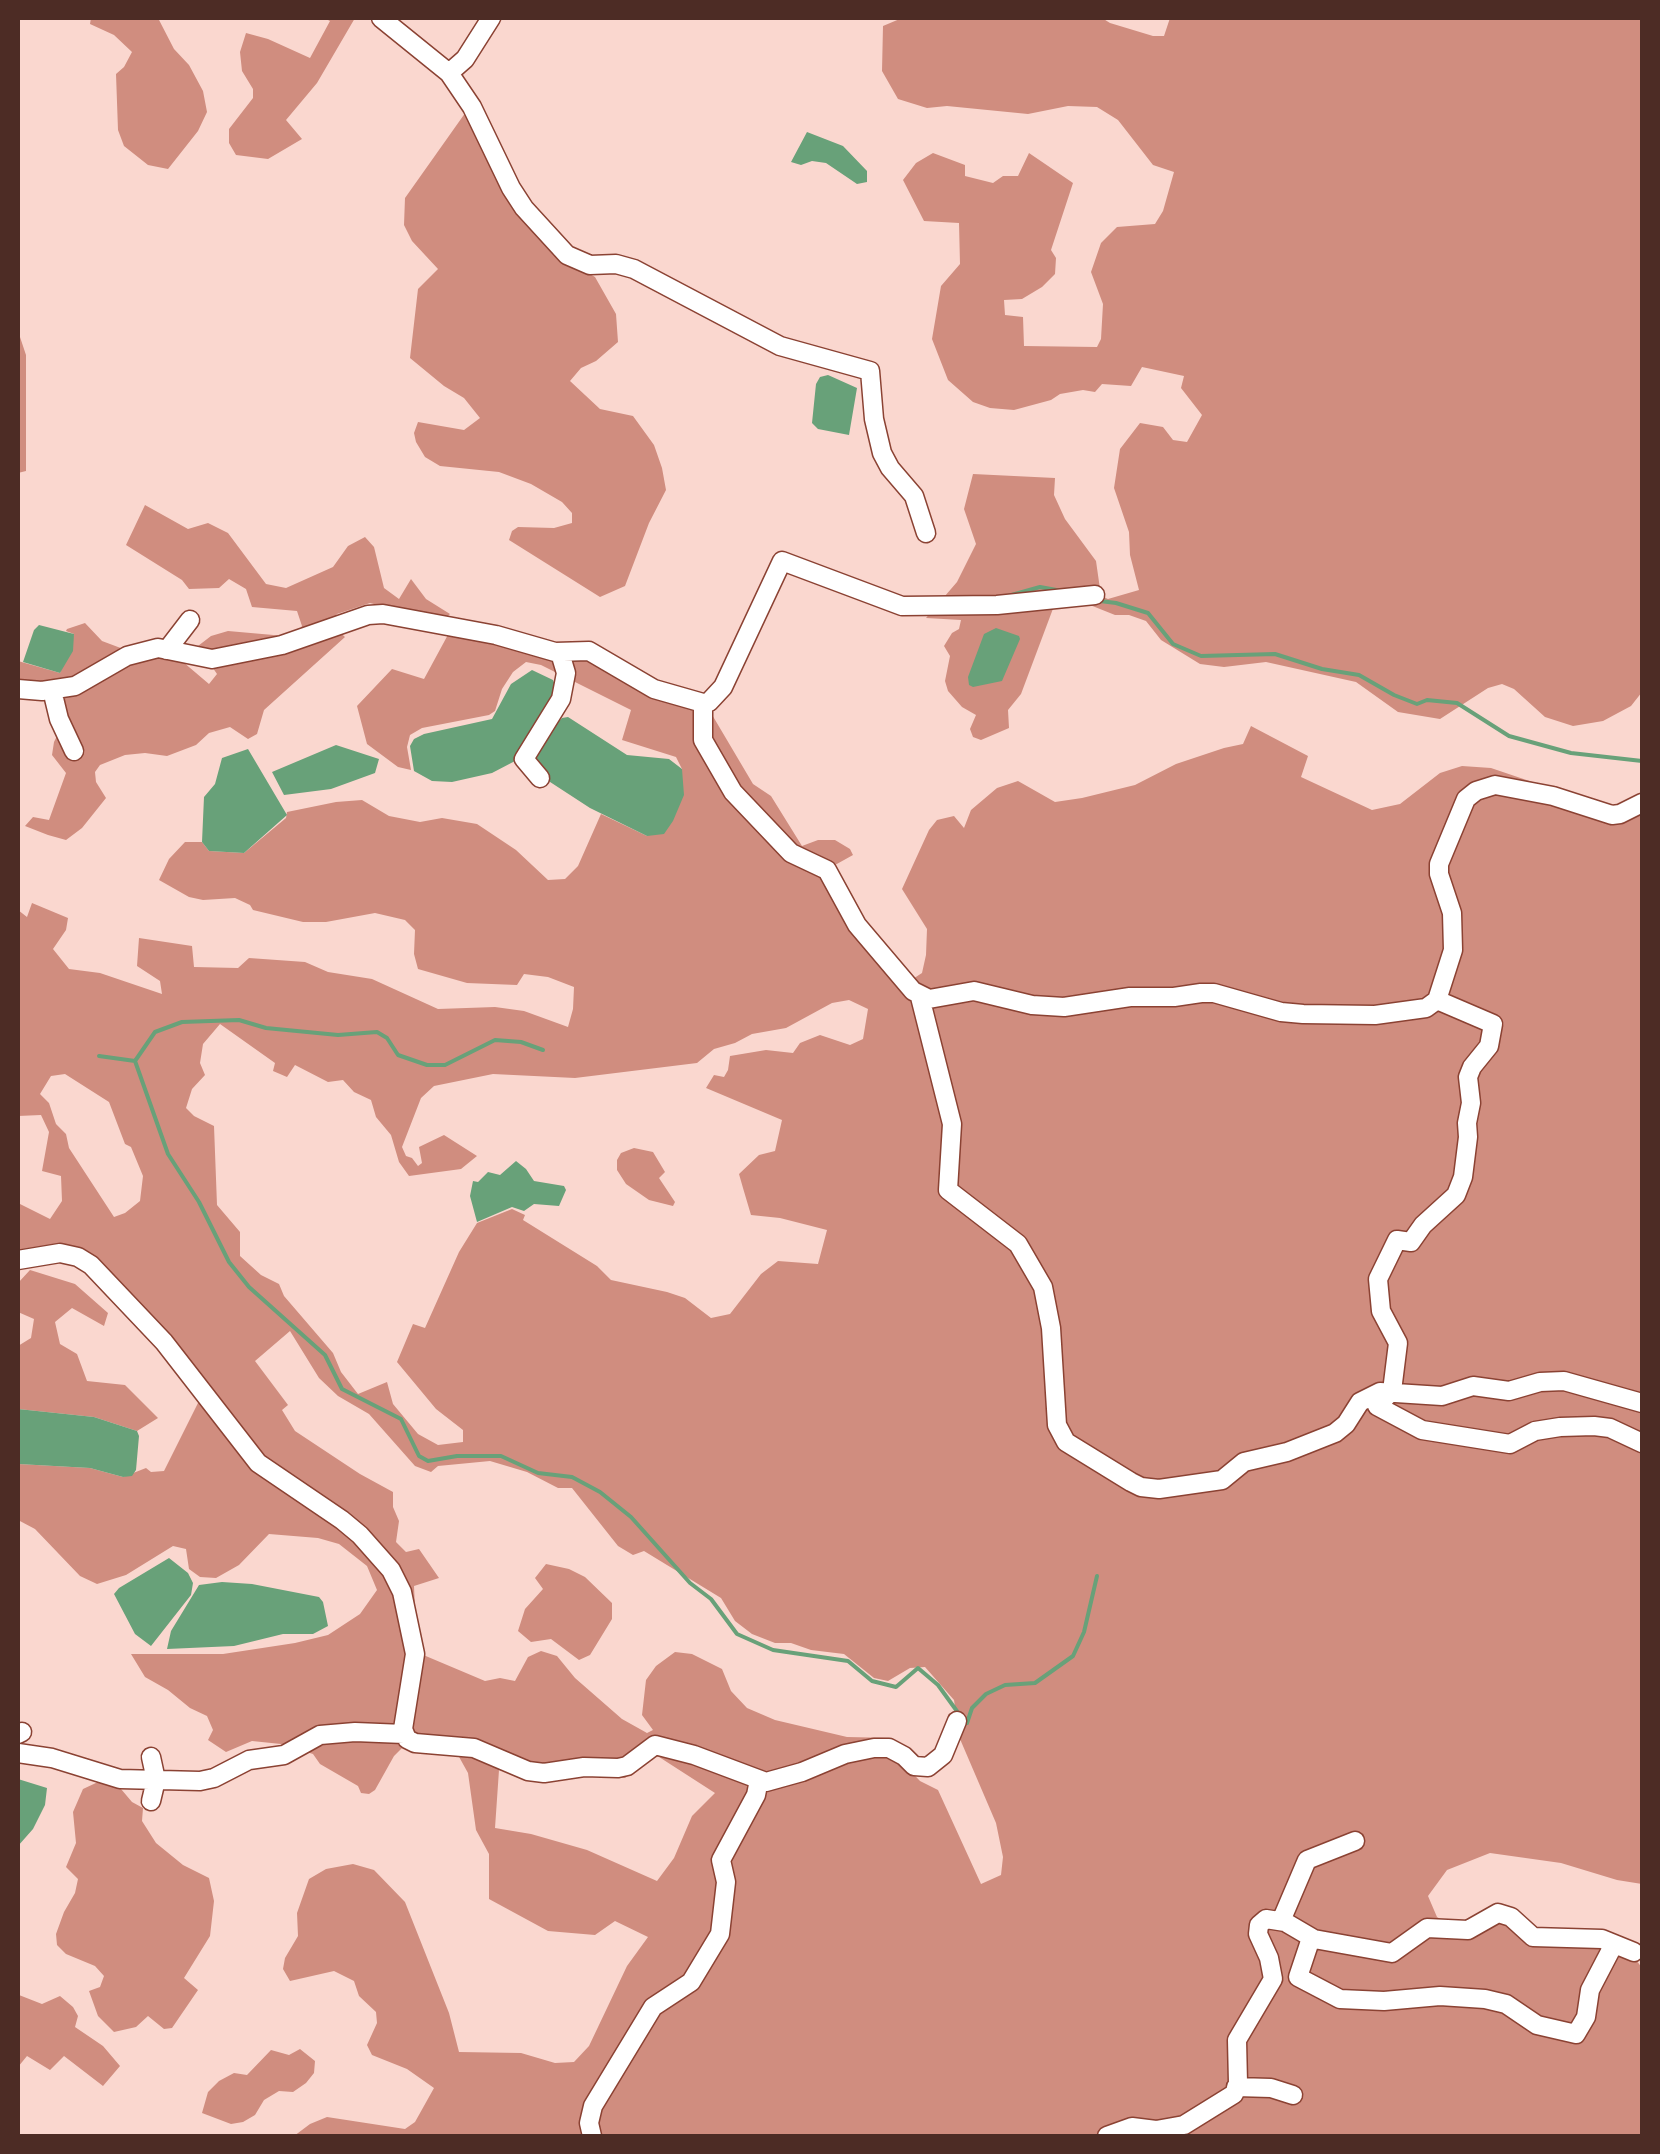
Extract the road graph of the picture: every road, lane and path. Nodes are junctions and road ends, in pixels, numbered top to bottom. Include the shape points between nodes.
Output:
1 (381, 18) edge
2 (491, 18) edge
3 (449, 74) junction
4 (926, 533) dead end
5 (1095, 596) dead end
6 (190, 620) dead end
7 (167, 650) junction
8 (560, 653) junction
9 (18, 689) edge
10 (52, 690) junction
11 (703, 703) junction
12 (74, 751) dead end
13 (540, 778) dead end
14 (1642, 803) edge
15 (920, 996) junction
16 (1437, 1000) junction
17 (18, 1260) edge
18 (1392, 1390) junction
19 (1642, 1403) edge
20 (1642, 1443) edge
21 (956, 1722) dead end
22 (404, 1734) junction
23 (18, 1753) edge
24 (151, 1757) dead end
25 (156, 1780) junction
26 (759, 1780) junction
27 (151, 1801) dead end
28 (1354, 1841) dead end
29 (1281, 1921) junction
30 (1311, 1938) junction
31 (1614, 1944) junction
32 (1634, 1952) dead end
33 (1236, 2087) junction
34 (1294, 2095) dead end
35 (592, 2136) edge
36 (1107, 2136) edge

1 - 3 street
2 - 3 street
3 - 4 street via 518,198 567,255 590,265 634,268 780,346 870,371 882,452 914,496
5 - 11 street via 902,606 782,562 723,687
6 - 7 street
7 - 8 street via 223,657 383,614
7 - 10 street via 127,656 88,680
8 - 11 street via 590,652 654,689
8 - 13 street via 566,673 561,699 524,759
9 - 10 street
10 - 12 street
11 - 15 street via 703,740 733,792 791,853 831,874 857,926
14 - 16 street via 1612,814 1510,785 1466,798 1439,864 1454,931
15 - 16 street via 974,991 1064,1006 1214,993 1281,1012 1375,1014 1418,1010
15 - 18 street via 952,1124 948,1190 1018,1244 1044,1287 1057,1426 1066,1442 1140,1487 1218,1481 1244,1462 1335,1433 1369,1395
16 - 18 street via 1493,1024 1489,1046 1468,1078 1468,1137 1456,1195 1411,1242 1397,1240 1378,1280 1381,1311 1398,1344
17 - 22 street via 60,1253 91,1265 164,1342 258,1463 342,1520 390,1570 402,1592 415,1654
18 - 19 street via 1442,1396 1473,1386 1509,1391 1564,1381
18 - 20 street via 1377,1406 1422,1430 1510,1444 1560,1426 1604,1426
21 - 26 street via 943,1755 928,1767 874,1748
22 - 25 street via 327,1733 214,1778
22 - 26 street via 424,1746 458,1744 537,1772 627,1766 655,1745
23 - 25 street via 120,1780
24 - 25 street
25 - 27 street
26 - 35 street via 720,1860 726,1882 720,1934 691,1982 653,2007 594,2106
28 - 29 street via 1307,1860
29 - 30 street
29 - 33 street via 1266,1919 1258,1930 1272,1978 1237,2040
30 - 31 street via 1392,1953 1427,1928 1468,1930 1498,1913 1534,1936
30 - 31 street via 1298,1978 1340,1999 1485,1999 1538,2025 1576,2034
31 - 32 street
33 - 34 street
33 - 36 street via 1184,2125 1132,2126

